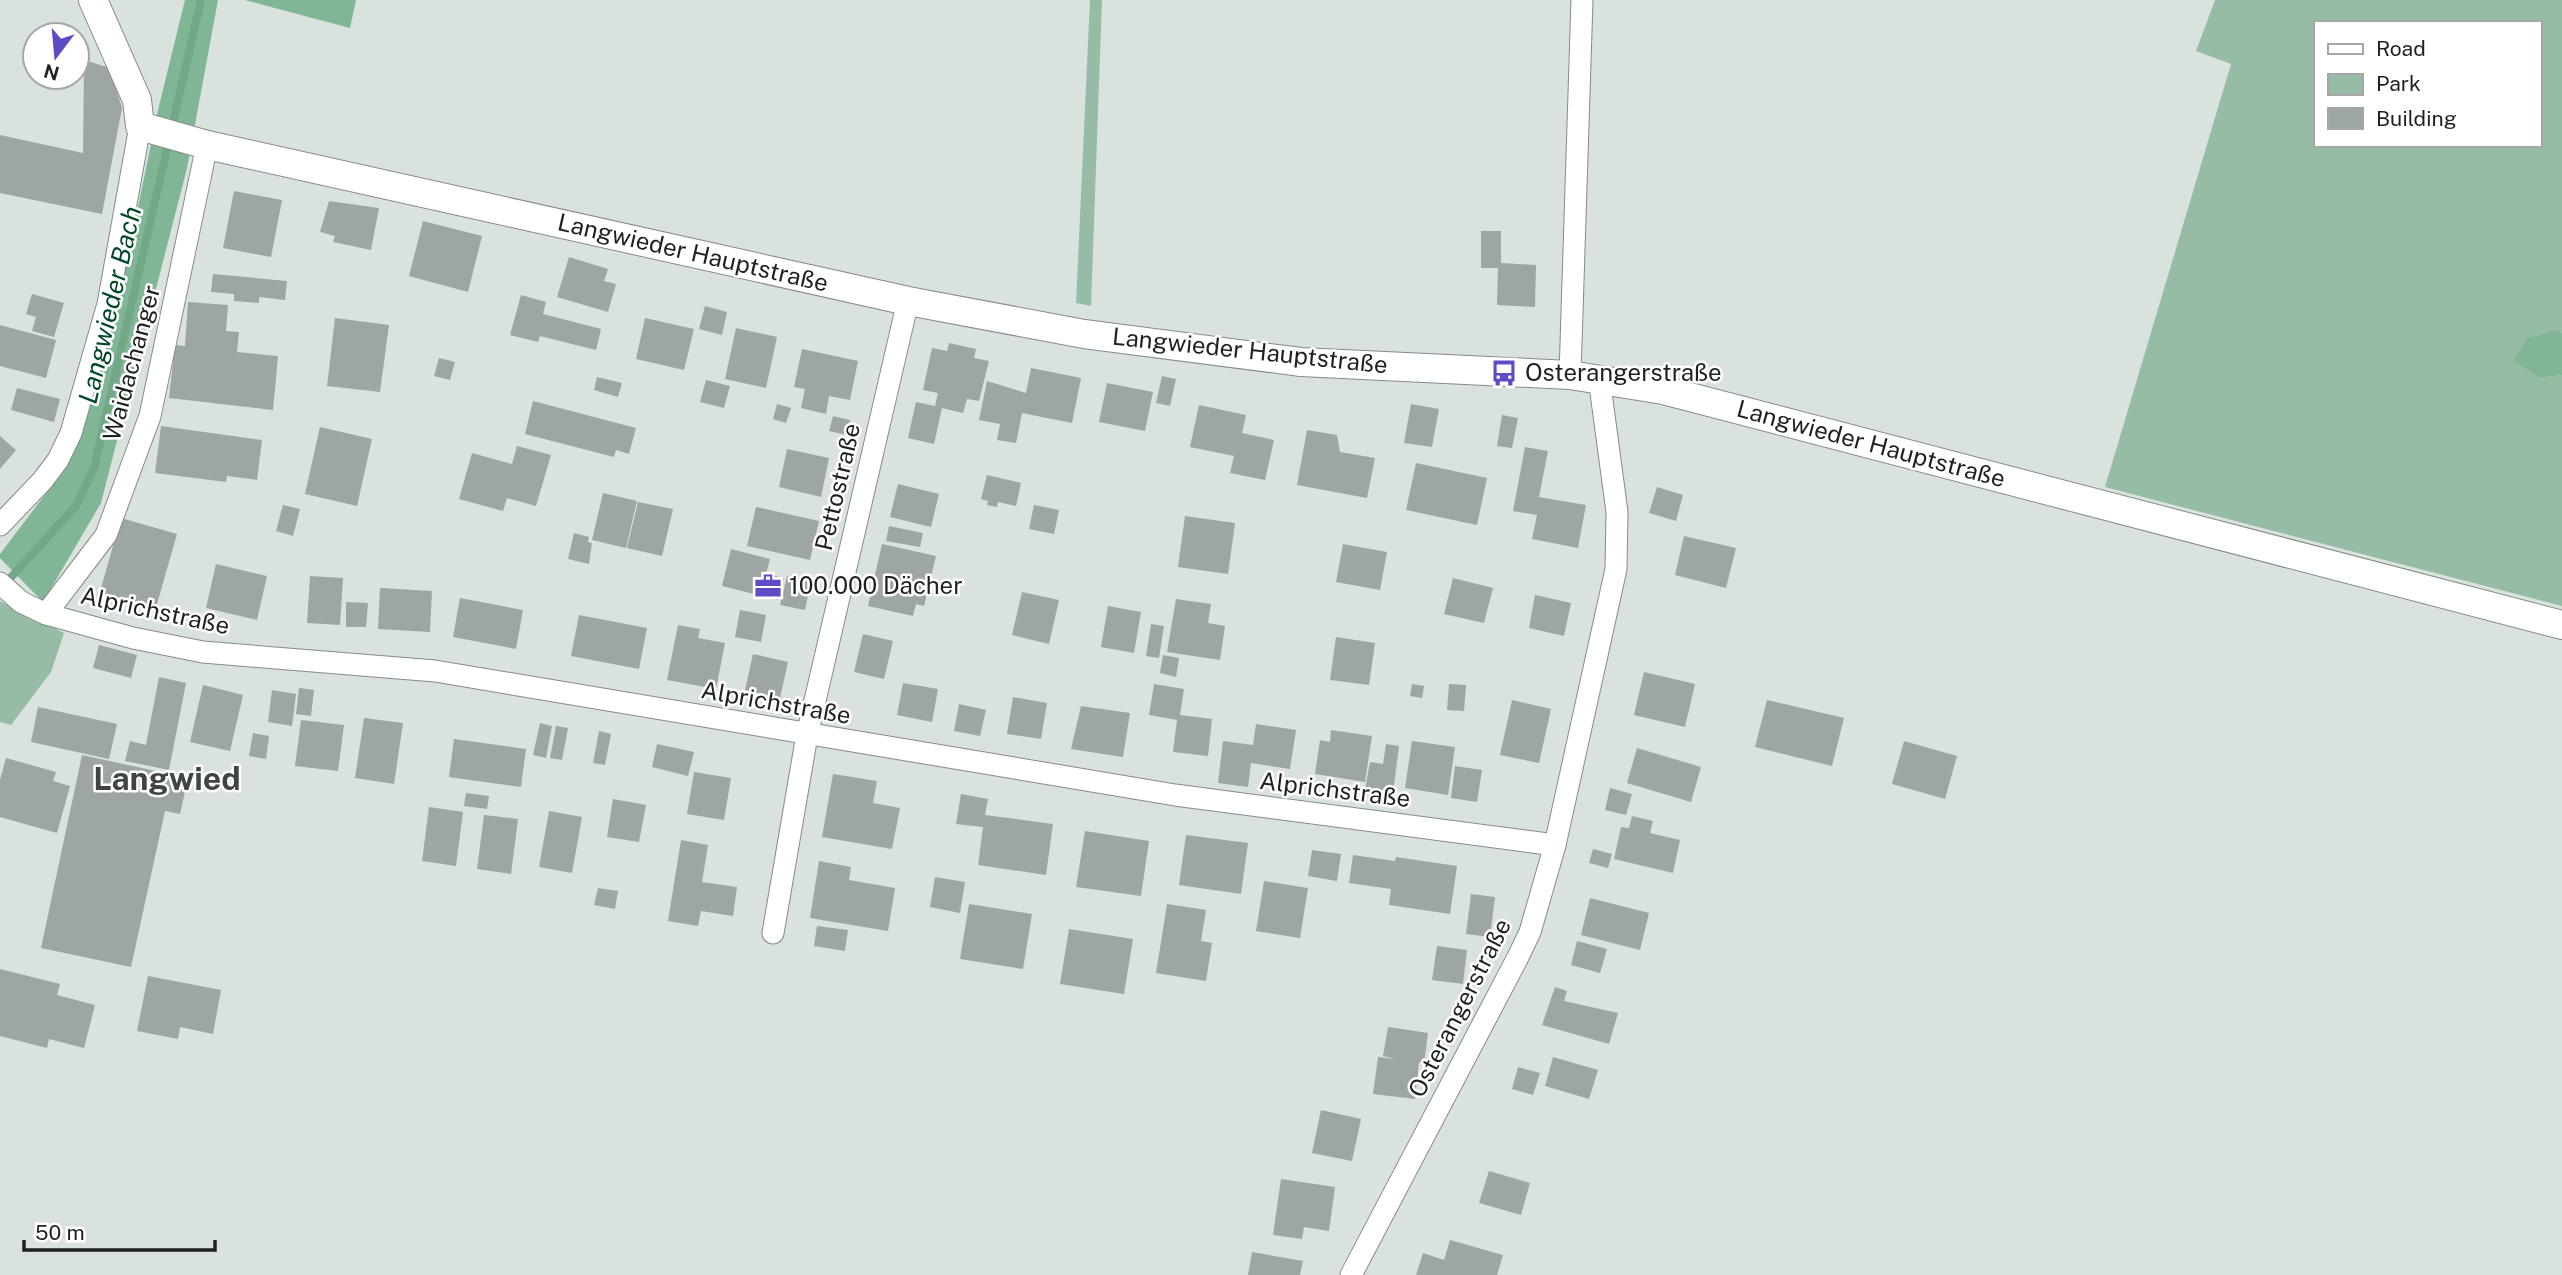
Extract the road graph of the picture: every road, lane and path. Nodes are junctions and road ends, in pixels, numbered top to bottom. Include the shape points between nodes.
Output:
1 (93, 0) edge
2 (1582, 0) edge
3 (146, 128) junction
4 (202, 143) junction
5 (908, 301) junction
6 (1570, 375) junction
7 (1599, 378) junction
8 (0, 525) edge
9 (0, 583) edge
10 (46, 614) junction
11 (2562, 625) edge
12 (807, 735) junction
13 (1555, 845) junction
14 (773, 933) dead end
15 (1351, 1275) edge

1 - 3 street
2 - 6 street
3 - 4 street, Langwieder Hauptstraße
3 - 8 street, Waidachanger via 108,303 71,433 43,480
4 - 5 street, Langwieder Hauptstraße
4 - 10 street, Waidachanger via 150,416 106,535
5 - 6 street, Langwieder Hauptstraße via 1084,334 1301,362
5 - 12 street, Pettostraße
6 - 7 street, Langwieder Hauptstraße
7 - 11 street, Langwieder Hauptstraße via 1793,424
7 - 13 street, Osterangerstraße via 1617,512 1616,569
9 - 10 street, Alprichstraße via 21,603
10 - 12 street, Alprichstraße via 203,652 435,671
12 - 13 street, Alprichstraße via 1175,796
12 - 14 street, Pettostraße
13 - 15 street, Osterangerstraße via 1530,932

